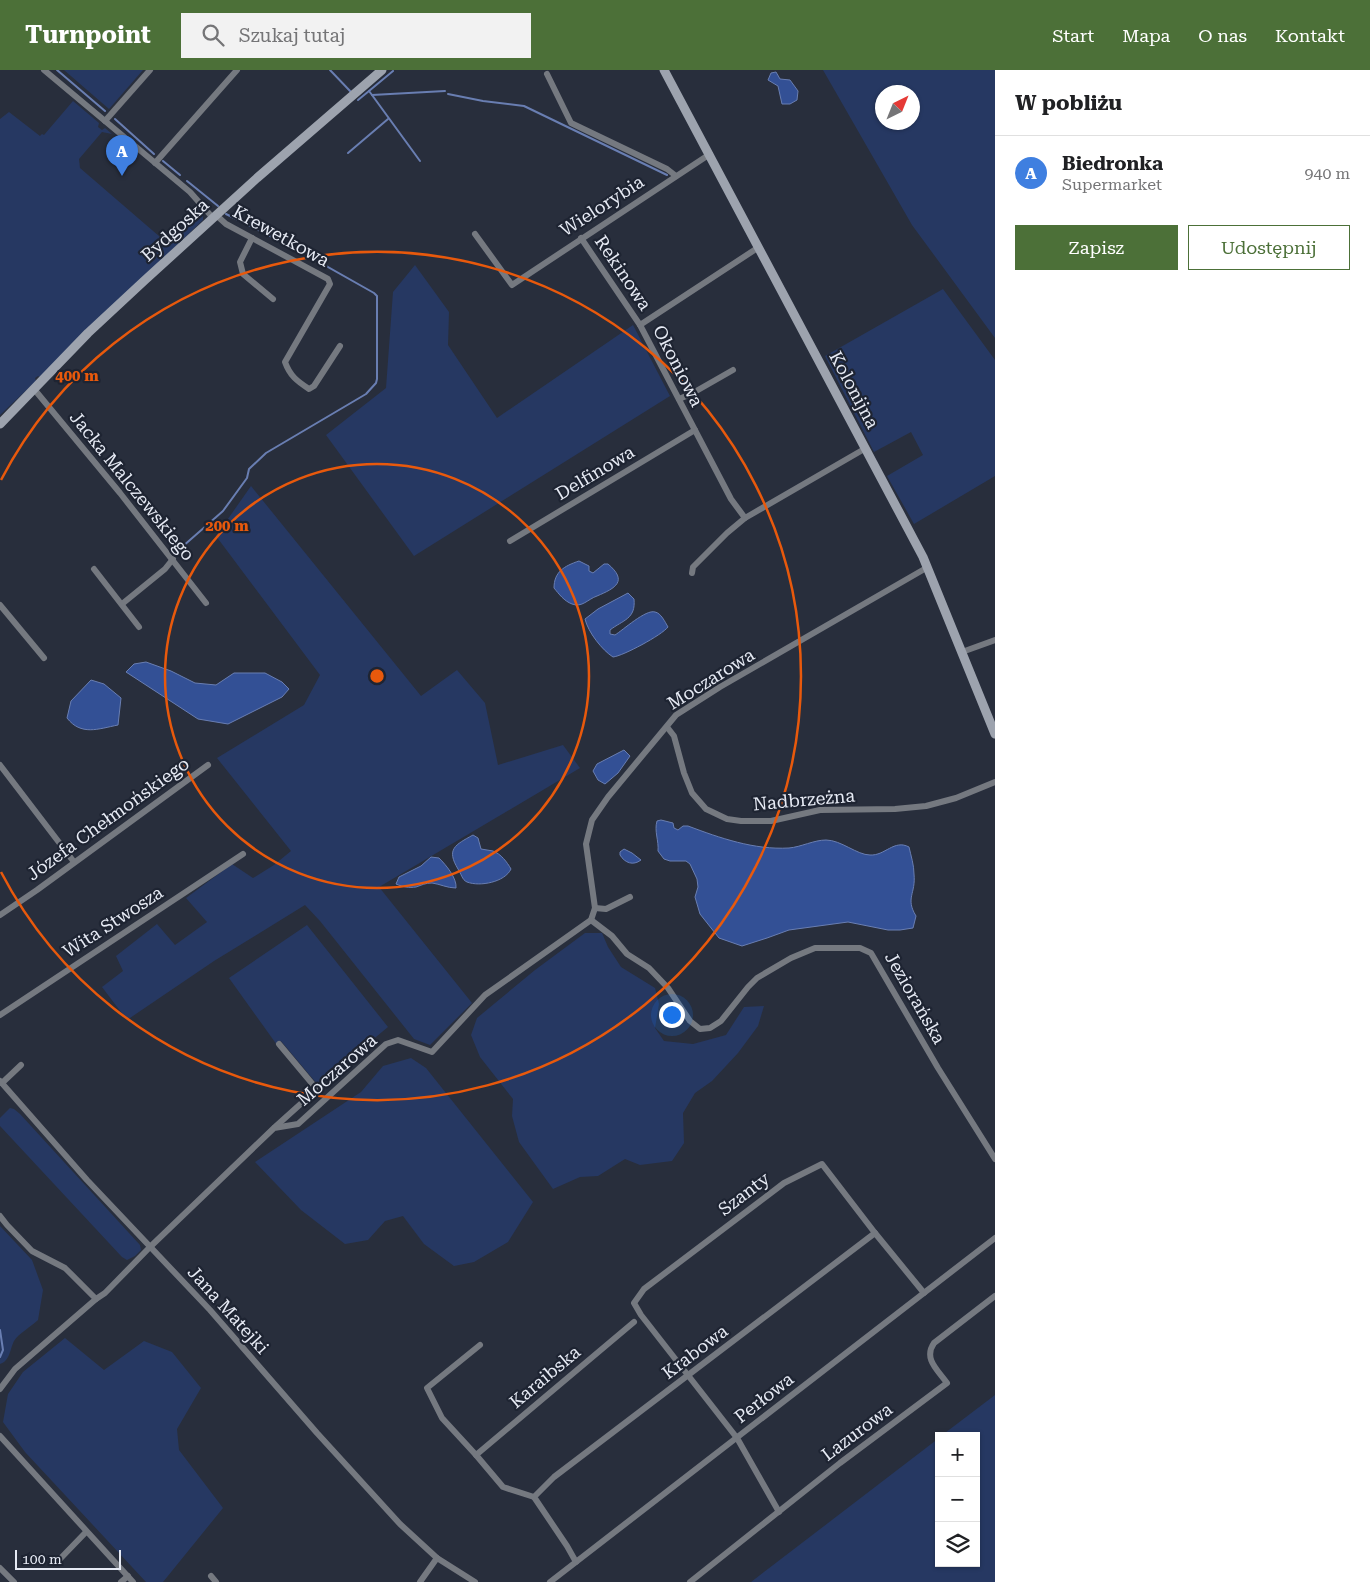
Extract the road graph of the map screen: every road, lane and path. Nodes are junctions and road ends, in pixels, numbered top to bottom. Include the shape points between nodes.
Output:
1 (44, 70) edge
2 (150, 70) edge
3 (237, 70) edge
4 (382, 70) edge
5 (664, 70) edge
6 (547, 74) dead end
7 (105, 121) junction
8 (710, 154) junction
9 (155, 163) junction
10 (676, 176) junction
11 (215, 216) junction
12 (475, 234) dead end
13 (252, 238) junction
14 (581, 238) junction
15 (760, 247) junction
16 (273, 300) dead end
17 (640, 325) junction
18 (340, 346) dead end
19 (733, 370) dead end
20 (34, 389) junction
21 (679, 399) junction
22 (0, 424) edge
23 (694, 430) junction
24 (866, 448) junction
25 (744, 518) junction
26 (510, 541) dead end
27 (173, 559) junction
28 (928, 567) junction
29 (94, 569) dead end
30 (692, 573) dead end
31 (206, 603) dead end
32 (122, 604) junction
33 (0, 605) edge
34 (139, 627) dead end
35 (995, 640) edge
36 (962, 652) junction
37 (44, 658) dead end
38 (667, 727) junction
39 (995, 734) edge
40 (0, 765) edge
41 (208, 765) dead end
42 (995, 782) edge
43 (243, 854) dead end
44 (74, 862) junction
45 (630, 897) dead end
46 (595, 908) junction
47 (0, 915) edge
48 (591, 920) junction
49 (0, 1015) edge
50 (279, 1044) dead end
51 (21, 1065) dead end
52 (1, 1082) edge
53 (274, 1128) junction
54 (995, 1159) edge
55 (0, 1216) edge
56 (875, 1233) junction
57 (995, 1238) edge
58 (150, 1247) junction
59 (924, 1293) junction
60 (995, 1296) edge
61 (96, 1299) junction
62 (634, 1322) dead end
63 (480, 1346) dead end
64 (689, 1376) junction
65 (0, 1390) edge
66 (0, 1436) edge
67 (737, 1438) junction
68 (476, 1454) junction
69 (534, 1497) junction
70 (779, 1512) junction
71 (86, 1532) junction
72 (437, 1558) junction
73 (59, 1560) dead end
74 (576, 1562) junction
75 (0, 1568) edge
76 (128, 1576) junction
77 (211, 1576) dead end
78 (14, 1582) edge
79 (121, 1582) edge
80 (133, 1582) edge
81 (216, 1582) edge
82 (420, 1582) edge
83 (475, 1582) edge
84 (550, 1582) edge
85 (690, 1582) edge

1 - 7 street, Krewetkowa
2 - 7 street
3 - 9 street
4 - 11 street, Bydgoska
5 - 8 street, Kolonijna
6 - 10 street via 571,123
7 - 9 street, Krewetkowa
8 - 10 street, Wielorybia
8 - 15 street, Kolonijna
9 - 11 street, Krewetkowa
10 - 14 street, Wielorybia
11 - 13 street, Krewetkowa
11 - 20 street, Bydgoska via 88,333
12 - 14 street, Wielorybia via 512,284
13 - 16 street via 240,262 242,274
13 - 18 street, Krewetkowa via 322,274 330,284 285,362 289,373 309,389
14 - 17 street, Rekinowa
15 - 17 street, Okoniowa
15 - 24 street, Kolonijna
17 - 21 street, Okoniowa
19 - 21 street
20 - 22 street, Bydgoska
20 - 27 street, Jacka Malczewskiego
21 - 23 street, Okoniowa
23 - 25 street, Okoniowa
23 - 26 street, Delfinowa
24 - 25 street
24 - 28 street, Kolonijna
25 - 30 street via 693,568
27 - 31 street, Jacka Malczewskiego
27 - 32 street
28 - 36 street, Kolonijna
28 - 38 street, Moczarowa via 690,705
29 - 32 street
32 - 34 street
33 - 37 street
35 - 36 street
36 - 39 street, Kolonijna
38 - 42 street, Nadbrzeżna via 674,736 692,792 706,809 726,819 770,821 820,810 894,810 926,806
38 - 46 street, Moczarowa via 592,820 586,844
40 - 44 street
41 - 44 street, Józefa Chełmońskiego
43 - 49 street, Wita Stwosza
44 - 47 street, Józefa Chełmońskiego
45 - 46 street via 606,909
46 - 48 street, Moczarowa
48 - 53 street, Moczarowa via 485,995 432,1052 398,1040 386,1044 298,1124
48 - 54 street, Jeziorańska via 612,936 627,954 649,968 668,988 690,1021 700,1029 710,1028 721,1021 757,978 792,958 815,948 860,948 871,953
50 - 53 street via 315,1091
51 - 52 street
52 - 58 street, Jana Matejki
53 - 58 street
55 - 61 street via 32,1250 65,1268
56 - 59 street
56 - 64 street, Krabowa
56 - 64 street, Szanty via 822,1164 784,1183 644,1289 634,1303
57 - 59 street, Perłowa
58 - 61 street
58 - 72 street, Jana Matejki via 394,1517
59 - 67 street, Perłowa
60 - 70 street, Lazurowa via 934,1343 930,1350 930,1359 947,1382
61 - 65 street via 15,1369
62 - 68 street, Karaibska
63 - 68 street via 427,1388 442,1418
64 - 67 street
64 - 69 street, Krabowa via 554,1477
66 - 71 street
67 - 70 street
67 - 74 street, Perłowa
68 - 69 street via 503,1487
69 - 74 street
70 - 85 street, Lazurowa
71 - 73 street
71 - 76 street
72 - 82 street
72 - 83 street, Jana Matejki
74 - 84 street, Perłowa
75 - 78 street
76 - 79 street
76 - 80 street
77 - 81 street

